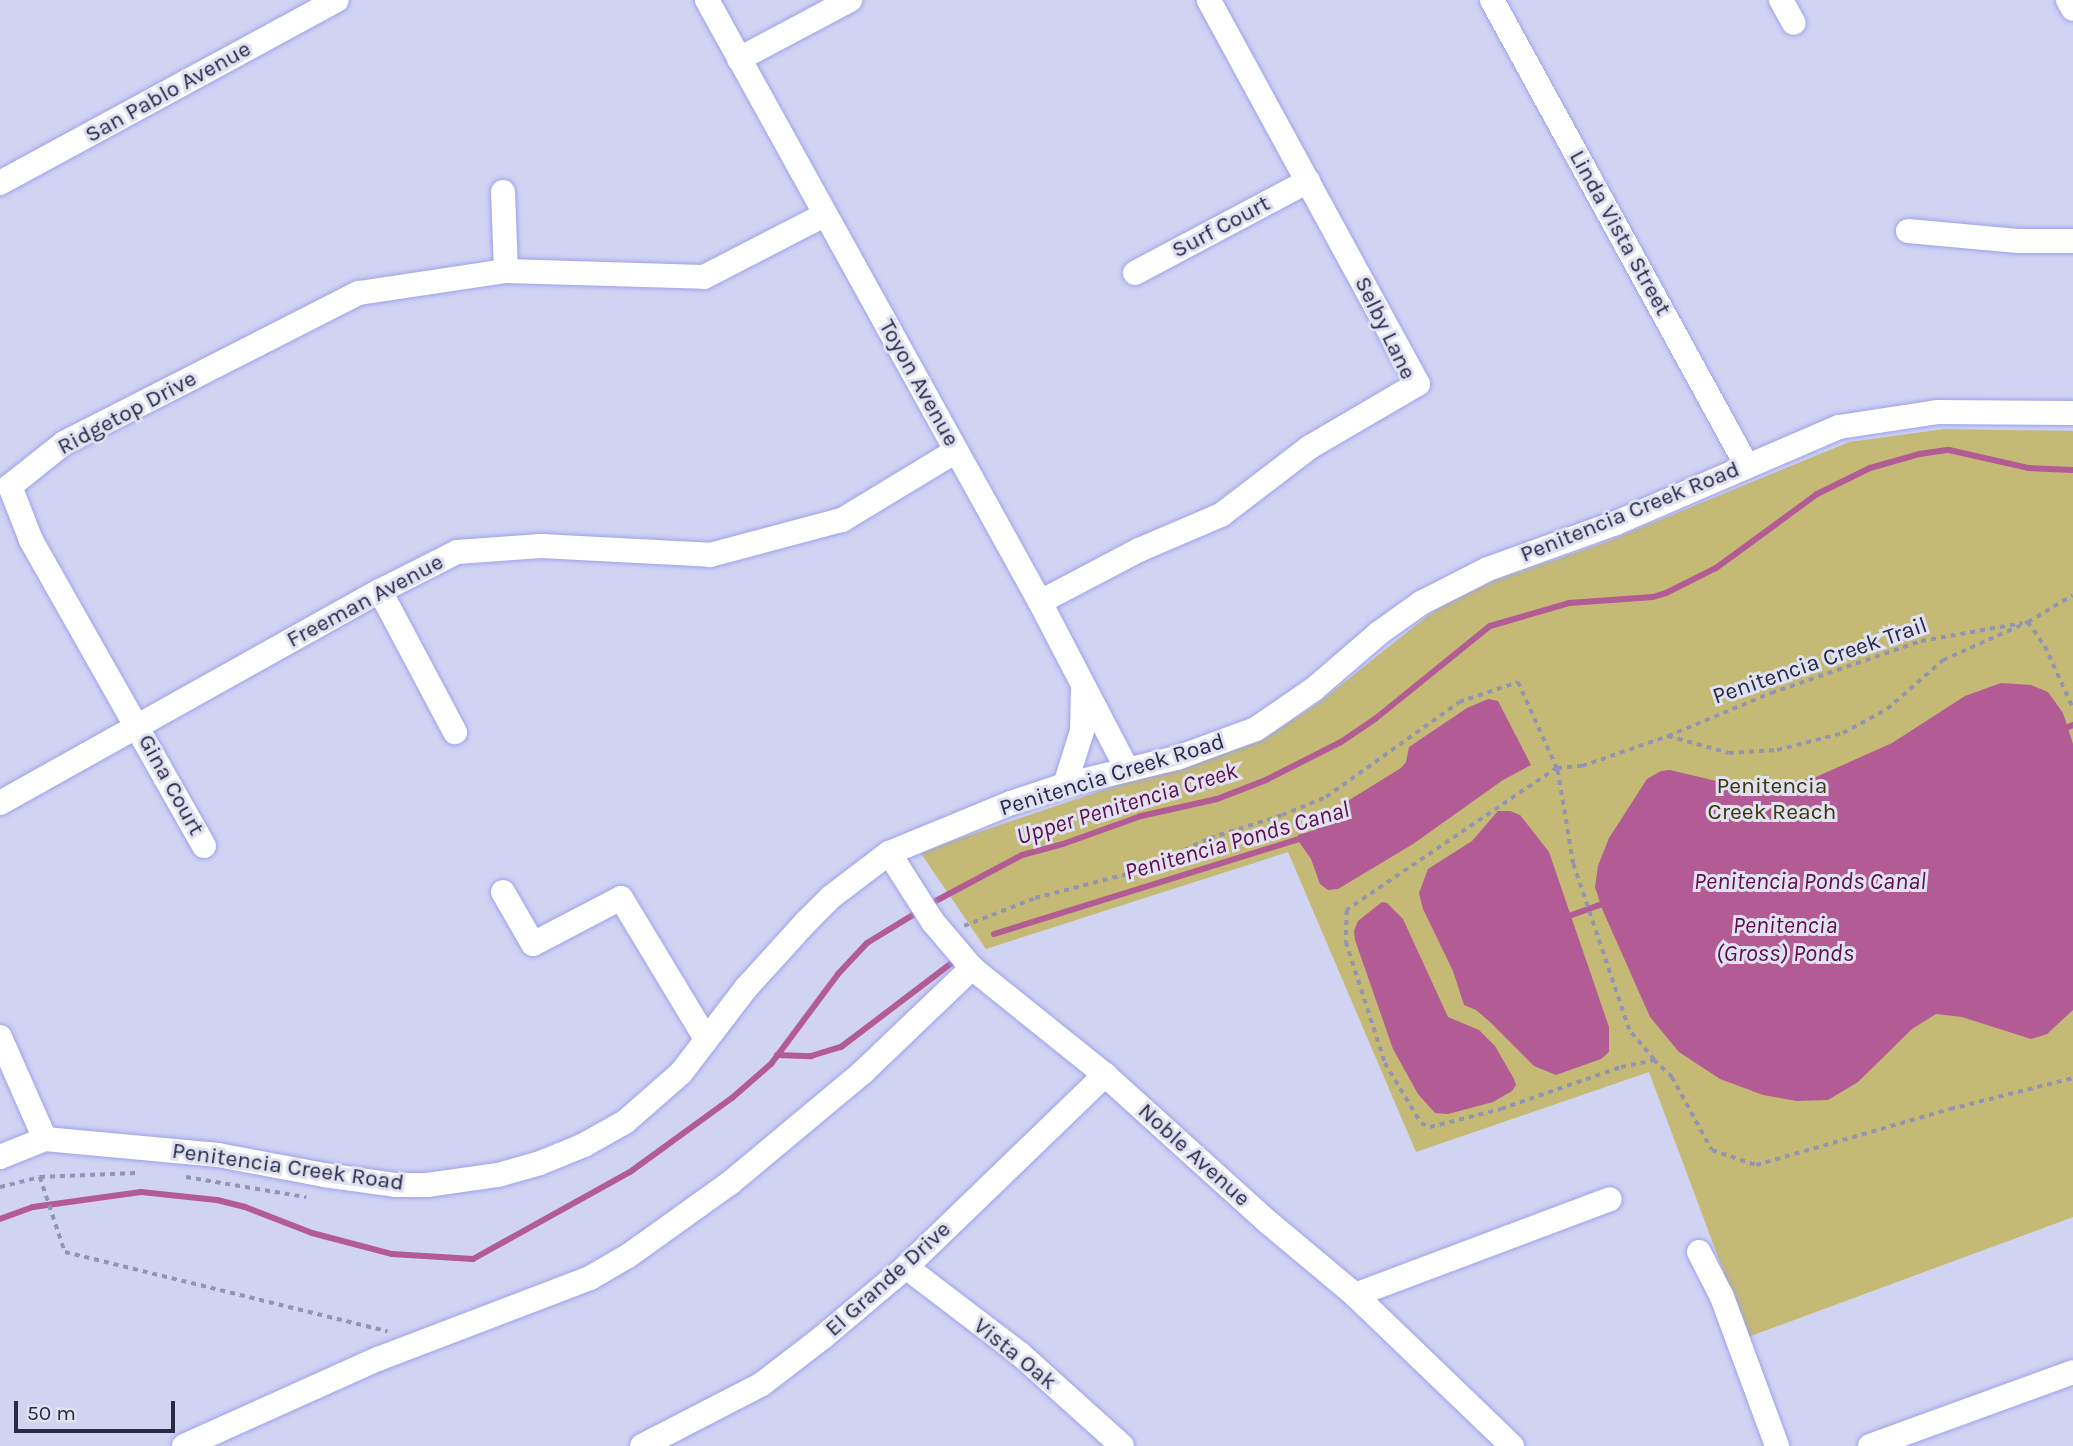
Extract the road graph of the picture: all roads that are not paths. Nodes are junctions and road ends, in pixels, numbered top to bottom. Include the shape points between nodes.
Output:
1 (337, 0) edge
2 (706, 0) edge
3 (850, 0) edge
4 (1209, 0) edge
5 (1492, 0) edge
6 (1781, 0) edge
7 (2068, 0) edge
8 (2073, 9) edge
9 (1794, 23) dead end
10 (739, 59) junction
11 (1308, 181) junction
12 (0, 183) edge
13 (503, 192) dead end
14 (824, 215) junction
15 (1908, 231) dead end
16 (2073, 241) edge
17 (506, 271) junction
18 (1135, 273) dead end
19 (2073, 413) edge
20 (956, 452) junction
21 (1747, 466) junction
22 (380, 591) junction
23 (1040, 602) junction
24 (1083, 681) junction
25 (138, 725) junction
26 (455, 732) dead end
27 (1127, 769) junction
28 (1065, 785) junction
29 (0, 803) edge
30 (204, 846) dead end
31 (889, 853) junction
32 (503, 892) dead end
33 (972, 968) junction
34 (0, 1037) edge
35 (706, 1040) junction
36 (1105, 1075) junction
37 (45, 1139) junction
38 (0, 1157) edge
39 (1610, 1199) dead end
40 (1699, 1252) dead end
41 (906, 1267) junction
42 (1355, 1295) junction
43 (2073, 1372) edge
44 (1919, 1438) edge
45 (184, 1446) edge
46 (642, 1446) edge
47 (1122, 1446) edge
48 (1513, 1446) edge
49 (1777, 1446) edge
50 (1870, 1446) edge

1 - 12 street, San Pablo Avenue
2 - 10 street, Toyon Avenue
3 - 10 street
4 - 11 street, Selby Lane
5 - 21 street, Linda Vista Street
6 - 9 street
7 - 8 street
10 - 14 street, Toyon Avenue
11 - 18 street, Surf Court
11 - 23 street, Selby Lane via 1418,384 1310,447 1222,515 1139,550
13 - 17 street
14 - 17 street, Ridgetop Drive via 704,277
14 - 20 street, Toyon Avenue
15 - 16 street
17 - 25 street, Ridgetop Drive via 359,293 64,443 9,486 31,540
19 - 21 street, Penitencia Creek Road via 1896,416 1839,427
20 - 22 street, Freeman Avenue via 842,520 710,555 541,546 457,552
20 - 23 street, Toyon Avenue
21 - 27 street, Penitencia Creek Road via 1616,523 1488,569 1421,603 1256,729 1177,758
22 - 25 street, Freeman Avenue
22 - 26 street
23 - 24 street, Toyon Avenue
24 - 27 street, Toyon Avenue
24 - 28 street via 1082,731
25 - 29 street, Freeman Avenue
25 - 30 street, Gina Court
27 - 28 street, Penitencia Creek Road
28 - 31 street, Penitencia Creek Road
31 - 33 street, Noble Avenue via 938,928
31 - 35 street, Penitencia Creek Road via 806,922
32 - 35 street via 533,944 621,898
33 - 36 street, Noble Avenue
33 - 45 street via 863,1073 730,1183 628,1256 590,1278 425,1340
34 - 37 street
35 - 37 street, Penitencia Creek Road via 681,1073 625,1122 540,1163 458,1182 396,1185 218,1155
36 - 41 street, El Grande Drive
36 - 42 street, Noble Avenue
37 - 38 street, Penitencia Creek Road
39 - 42 street
40 - 49 street via 1722,1297
41 - 46 street, El Grande Drive via 762,1384
41 - 47 street, Vista Oak via 1020,1354
42 - 48 street, Noble Avenue
43 - 44 street
44 - 50 street

